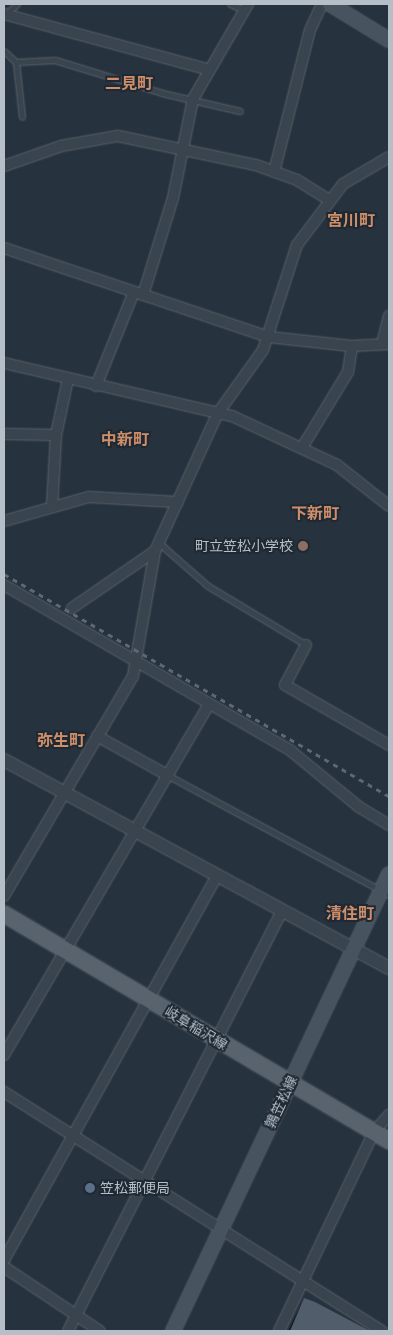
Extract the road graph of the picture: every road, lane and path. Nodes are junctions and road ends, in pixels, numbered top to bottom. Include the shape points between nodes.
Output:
1 (16, 4) edge
2 (230, 4) edge
3 (322, 4) edge
4 (330, 4) edge
5 (246, 7) edge
6 (5, 14) edge
7 (389, 40) edge
8 (4, 51) edge
9 (16, 62) junction
10 (210, 70) junction
11 (193, 99) junction
12 (240, 111) dead end
13 (22, 117) dead end
14 (183, 148) junction
15 (389, 157) edge
16 (4, 166) edge
17 (274, 172) junction
18 (328, 199) junction
19 (4, 248) edge
20 (138, 294) junction
21 (389, 316) edge
22 (269, 337) junction
23 (385, 344) edge
24 (352, 346) junction
25 (4, 363) edge
26 (68, 379) junction
27 (96, 386) junction
28 (218, 413) junction
29 (4, 434) edge
30 (56, 436) junction
31 (303, 446) junction
32 (178, 502) junction
33 (389, 506) edge
34 (52, 507) junction
35 (4, 521) edge
36 (157, 547) junction
37 (4, 585) edge
38 (72, 608) dead end
39 (306, 645) joint
40 (137, 663) junction
41 (209, 704) junction
42 (97, 736) junction
43 (389, 745) edge
44 (4, 760) edge
45 (169, 776) junction
46 (64, 793) junction
47 (389, 825) edge
48 (136, 831) junction
49 (389, 874) edge
50 (217, 876) junction
51 (385, 893) edge
52 (4, 896) edge
53 (282, 911) junction
54 (4, 914) edge
55 (355, 949) junction
56 (65, 950) junction
57 (389, 968) edge
58 (147, 999) junction
59 (216, 1039) junction
60 (4, 1055) edge
61 (290, 1083) junction
62 (4, 1092) edge
63 (389, 1115) edge
64 (374, 1132) junction
65 (73, 1136) junction
66 (389, 1141) edge
67 (143, 1180) junction
68 (221, 1228) junction
69 (4, 1260) edge
70 (4, 1267) edge
71 (302, 1282) junction
72 (76, 1315) junction
73 (68, 1331) edge
74 (100, 1331) edge
75 (173, 1331) edge
76 (279, 1331) edge
77 (382, 1331) edge

1 - 6 lane
2 - 5 lane
3 - 17 street via 310,30
4 - 7 main road
5 - 10 street
6 - 10 street
8 - 9 lane
9 - 11 lane via 55,60
9 - 13 lane
10 - 11 street
11 - 12 lane
11 - 14 street
14 - 16 street via 118,136 61,146
14 - 17 street
14 - 20 street
15 - 18 street via 358,173
17 - 18 street
18 - 22 street via 291,259
19 - 20 street
20 - 22 street
20 - 27 street
21 - 23 street
22 - 24 street
22 - 28 street
23 - 24 street
24 - 31 street via 348,372
25 - 26 street
26 - 27 street
26 - 30 street
27 - 28 street
28 - 31 street
28 - 32 street
29 - 30 street
30 - 34 street
31 - 33 street via 337,465
32 - 34 street via 101,496
32 - 36 street
34 - 35 street
36 - 38 street
36 - 39 lane via 208,586
36 - 40 street
37 - 40 street
39 - 43 street via 285,685
40 - 41 street
40 - 42 street
41 - 45 street
41 - 47 street via 291,751 359,807
42 - 45 street
42 - 46 street
44 - 46 street
45 - 48 street
45 - 51 lane
46 - 48 street
46 - 52 street
48 - 50 street
48 - 56 street
49 - 51 main road, 鶉笠松線
50 - 53 street
50 - 58 street
51 - 55 main road, 鶉笠松線
53 - 55 street
53 - 59 street
54 - 56 main road, 岐阜稲沢線
55 - 57 street
55 - 61 main road, 鶉笠松線
56 - 58 main road, 岐阜稲沢線
56 - 60 street
58 - 59 main road, 岐阜稲沢線
58 - 65 street
59 - 61 main road, 岐阜稲沢線
59 - 67 street
61 - 64 main road, 岐阜稲沢線
61 - 68 main road, 鶉笠松線
62 - 65 street
63 - 64 street
64 - 66 main road, 岐阜稲沢線
64 - 71 street
65 - 67 street
65 - 69 street
67 - 68 street
67 - 72 street
68 - 71 street
68 - 75 main road, 鶉笠松線
70 - 72 street
71 - 76 street
71 - 77 street
72 - 73 street
72 - 74 street

